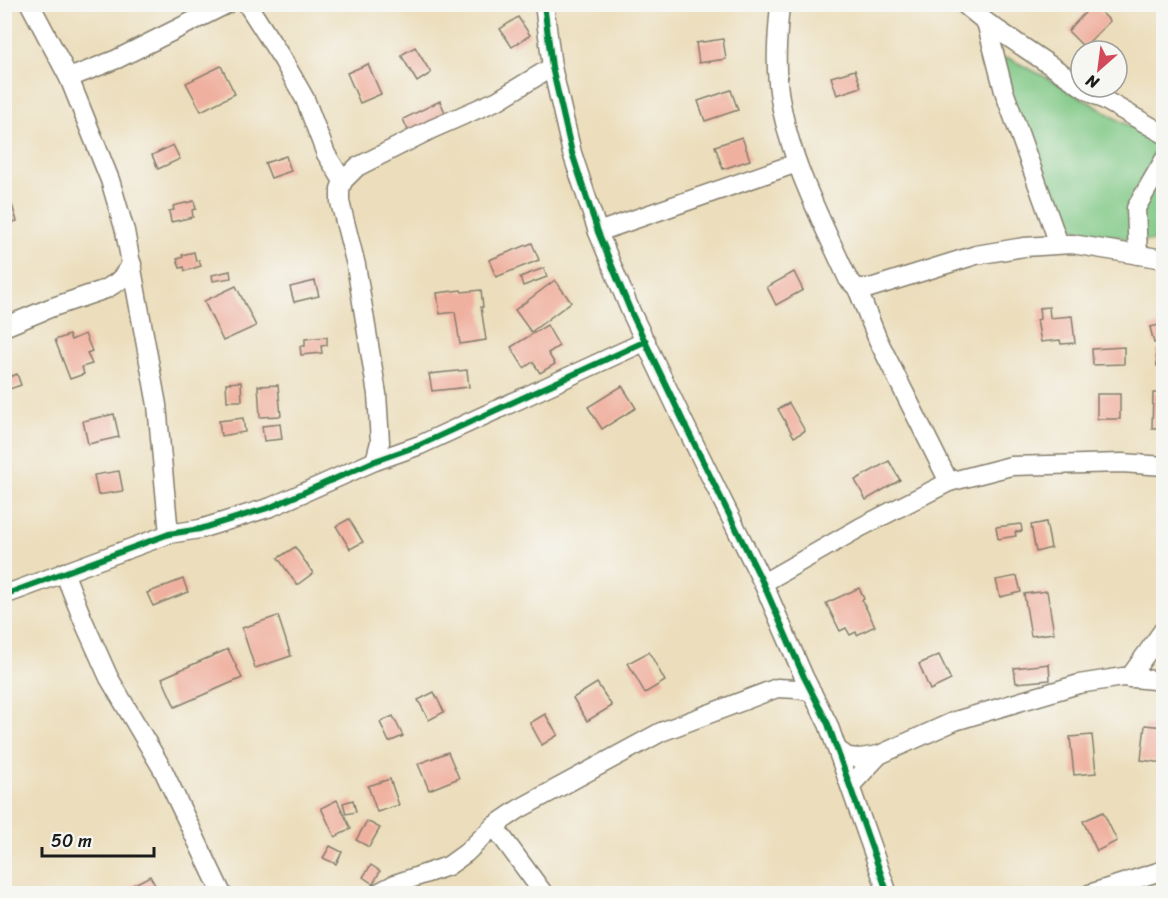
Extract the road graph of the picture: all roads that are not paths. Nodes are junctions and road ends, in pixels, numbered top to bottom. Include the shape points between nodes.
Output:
1 (30, 4) edge
2 (227, 4) edge
3 (247, 4) edge
4 (544, 4) edge
5 (780, 4) edge
6 (964, 4) edge
7 (986, 22) junction
8 (552, 67) junction
9 (69, 78) junction
10 (1069, 78) edge
11 (1103, 99) edge
12 (1164, 134) edge
13 (1164, 160) edge
14 (797, 163) junction
15 (343, 181) junction
16 (598, 232) junction
17 (1059, 244) junction
18 (1138, 255) junction
19 (1164, 259) edge
20 (132, 264) junction
21 (857, 288) junction
22 (4, 327) edge
23 (646, 341) junction
24 (375, 461) junction
25 (1164, 466) edge
26 (949, 482) junction
27 (169, 534) junction
28 (64, 572) junction
29 (764, 583) junction
30 (4, 595) edge
31 (1164, 629) edge
32 (799, 666) junction
33 (1129, 678) junction
34 (1164, 681) edge
35 (777, 688) junction
36 (812, 692) junction
37 (838, 750) junction
38 (879, 755) junction
39 (850, 785) junction
40 (494, 826) junction
41 (1164, 870) edge
42 (222, 894) edge
43 (376, 894) edge
44 (544, 894) edge
45 (888, 894) edge
46 (1089, 894) edge

1 - 9 street
2 - 9 street via 117,60
3 - 15 street via 305,99 326,154
4 - 8 street
5 - 14 street via 778,84
6 - 7 street
7 - 10 street
7 - 17 street via 1004,91
8 - 15 street via 498,100 357,166
8 - 16 street via 572,153
9 - 20 street via 110,180
11 - 12 street
13 - 18 street via 1136,208
14 - 16 street
14 - 21 street via 848,279
15 - 24 street via 340,202 356,265 377,394 380,442
16 - 23 street
17 - 18 street
17 - 21 street via 976,255 870,288
18 - 19 street
20 - 22 street via 106,290
20 - 27 street via 157,405
21 - 26 street via 878,340
23 - 24 street via 430,441
23 - 29 street
24 - 27 street via 271,507 200,529
25 - 26 street via 1011,466
26 - 29 street
27 - 28 street
28 - 30 street
28 - 42 street via 109,678 163,770
29 - 32 street
31 - 33 street
32 - 35 street
32 - 36 street
33 - 34 street
33 - 38 street via 1079,684 955,721
35 - 36 street
35 - 40 street via 660,732
36 - 37 street
37 - 38 street via 848,757
37 - 39 street
38 - 39 street
39 - 45 street
40 - 43 street via 448,866
40 - 44 street
41 - 46 street

